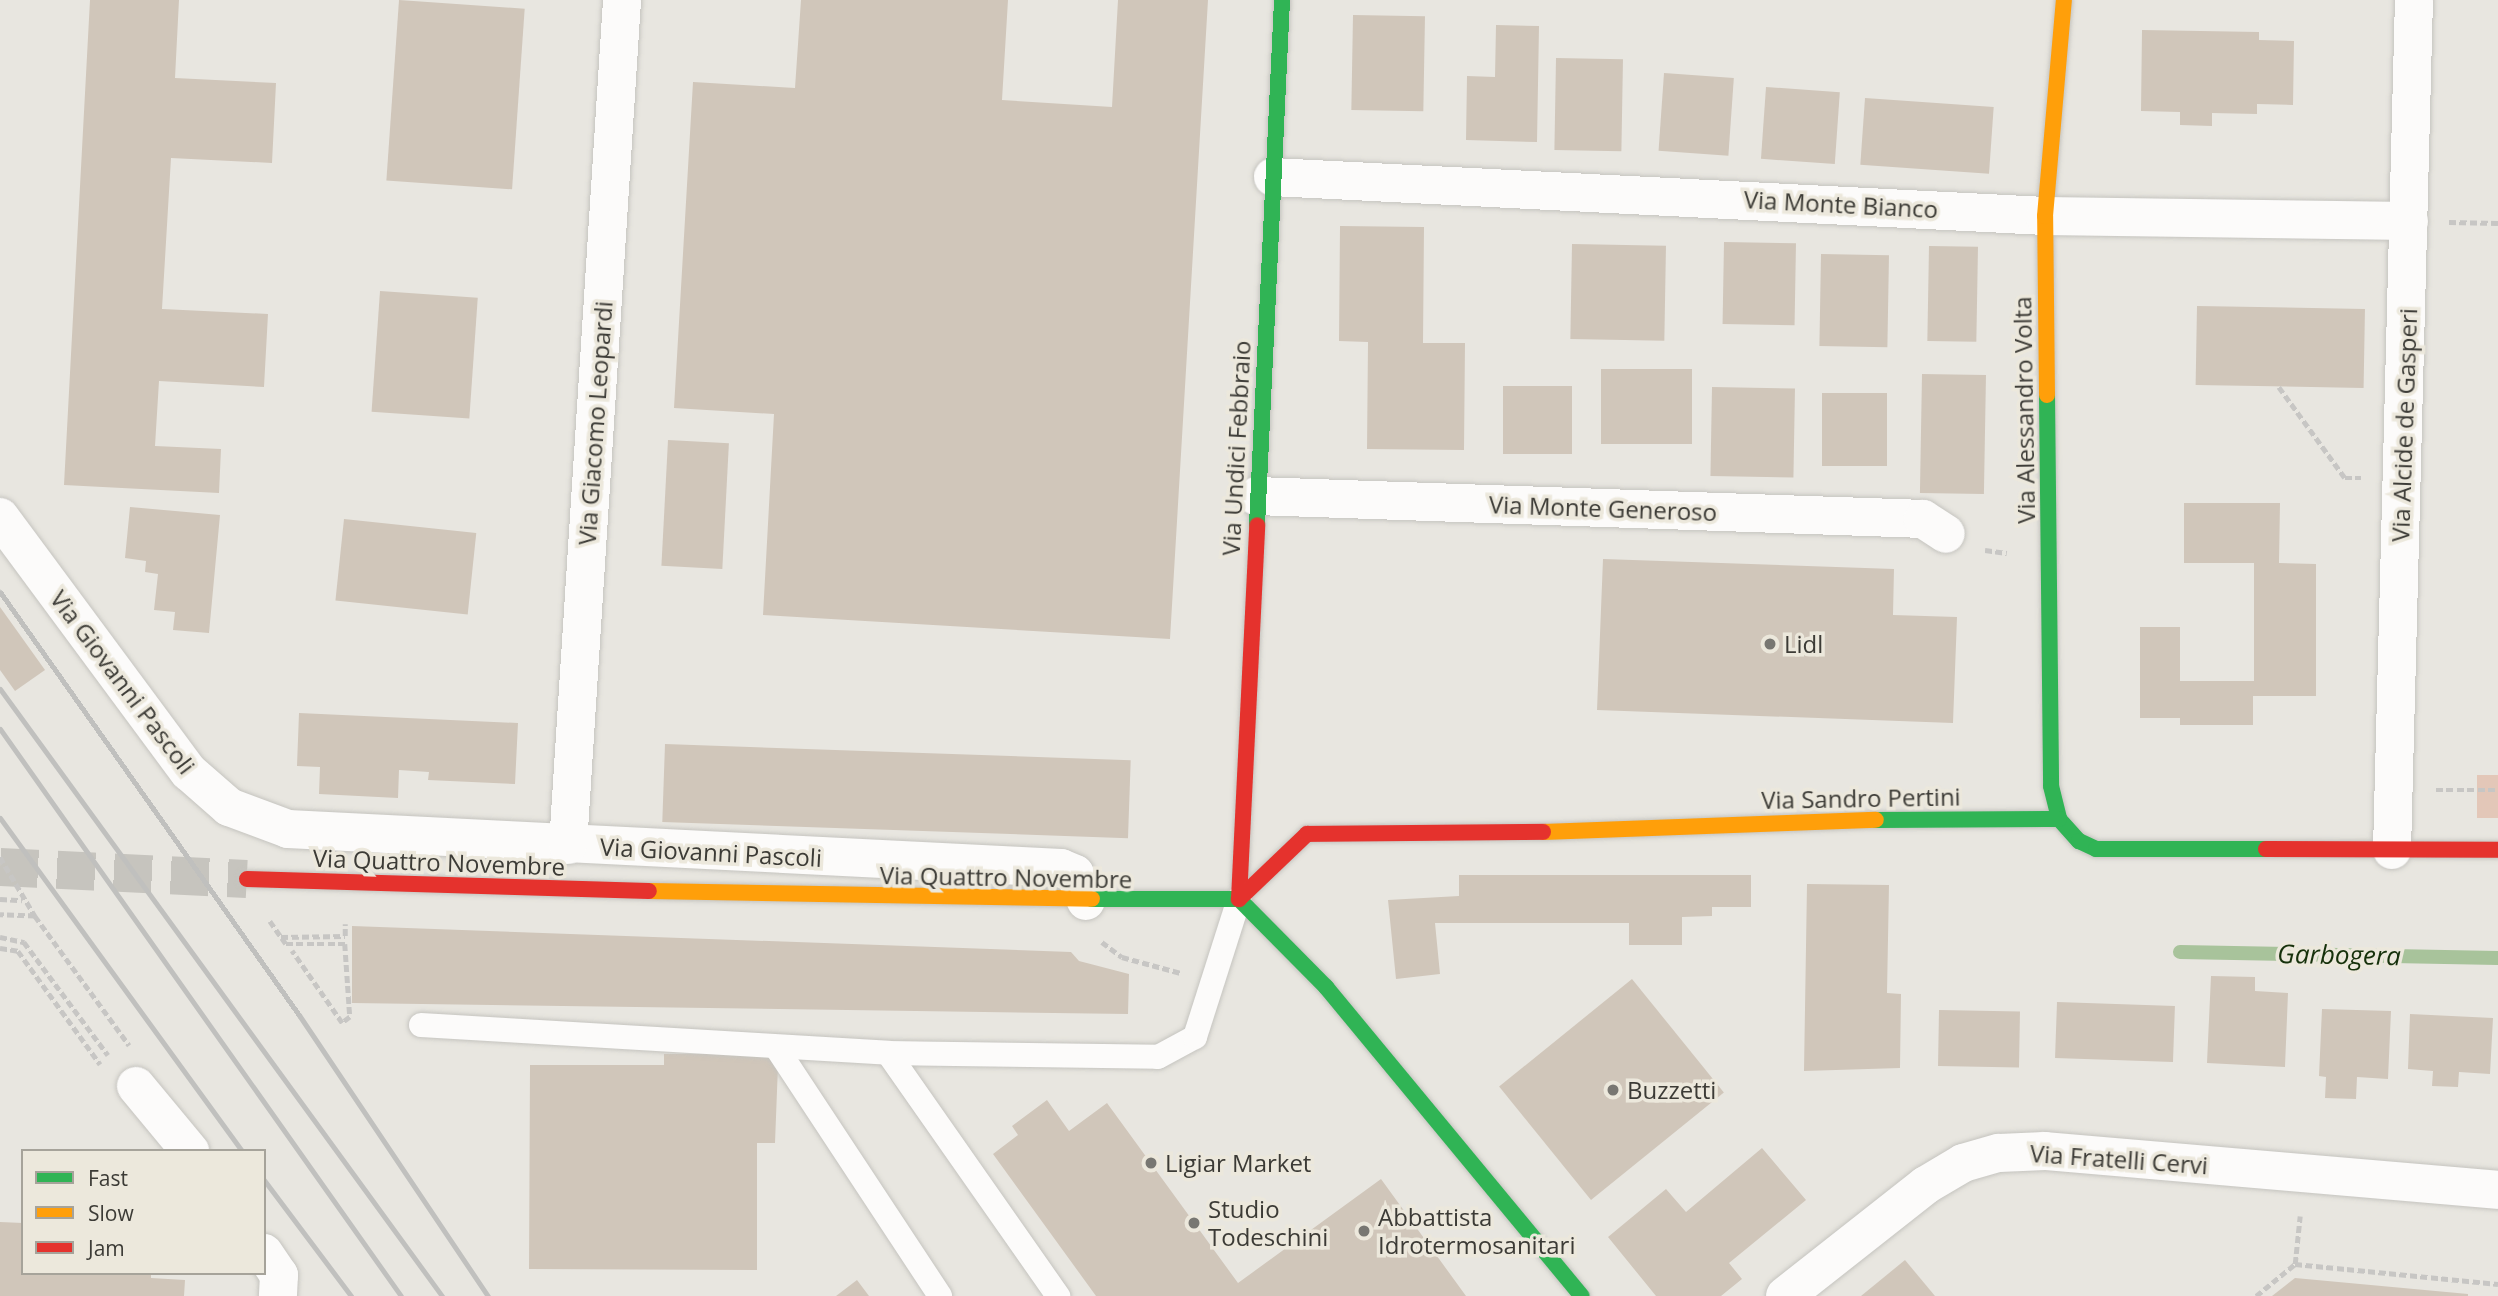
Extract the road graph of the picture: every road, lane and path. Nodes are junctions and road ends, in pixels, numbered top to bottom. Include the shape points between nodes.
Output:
1 (622, 0) edge
2 (1282, 0) edge
3 (2064, 0) edge
4 (2414, 0) edge
5 (1273, 177) junction
6 (2045, 216) junction
7 (2409, 221) junction
8 (2278, 387) dead end
9 (2403, 478) junction
10 (1256, 496) junction
11 (0, 517) edge
12 (1946, 534) joint
13 (2048, 558) junction
14 (2394, 790) junction
15 (2498, 790) edge
16 (2059, 819) junction
17 (568, 845) junction
18 (2392, 850) junction
19 (2498, 850) edge
20 (0, 857) edge
21 (247, 879) tunnel mouth
22 (1239, 899) junction
23 (0, 900) edge
24 (22, 900) dead end
25 (1086, 901) junction
26 (0, 915) edge
27 (35, 916) junction
28 (0, 937) edge
29 (281, 937) dead end
30 (0, 948) edge
31 (292, 951) dead end
32 (421, 1025) dead end
33 (131, 1047) dead end
34 (776, 1047) junction
35 (113, 1051) dead end
36 (888, 1053) junction
37 (136, 1086) joint
38 (188, 1149) edge
39 (2498, 1190) edge
40 (266, 1256) edge
41 (2498, 1284) edge
42 (278, 1296) edge
43 (940, 1296) edge
44 (1058, 1296) edge
45 (1582, 1296) edge
46 (1785, 1296) edge
47 (2256, 1296) edge

1 - 17 street, Via Giacomo Leopardi
2 - 5 street, Via Undici Febbraio
3 - 6 street, Via Alessandro Volta
4 - 7 street, Via Alcide de Gasperi
5 - 6 street, Via Monte Bianco
5 - 10 street, Via Undici Febbraio
6 - 7 street, Via Monte Bianco
6 - 13 street, Via Alessandro Volta
7 - 9 street, Via Alcide de Gasperi
8 - 9 path via 2345,478
9 - 14 street, Via Alcide de Gasperi
10 - 12 street, Via Monte Generoso via 1923,519
10 - 22 street, Via Undici Febbraio
11 - 17 street, Via Giovanni Pascoli via 189,772 229,807 288,829
12 - 13 path via 1970,549
13 - 16 street, Via Alessandro Volta via 2051,786
14 - 15 path
14 - 18 street, Via Alcide de Gasperi
16 - 18 street via 2079,841 2096,849
16 - 22 street, Via Sandro Pertini via 1768,821 1693,831 1307,834
17 - 25 street, Via Giovanni Pascoli via 1061,868 1074,874
18 - 19 street
20 - 27 path
21 - 25 street, Via Quattro Novembre
22 - 25 street, Via Quattro Novembre
22 - 36 lane via 1195,1037 1176,1052 1075,1059
22 - 45 street via 1326,987
23 - 24 path
26 - 27 path
27 - 33 path
28 - 35 path via 24,942 107,1056
29 - 31 path via 286,944 345,944 350,1017 342,1023
30 - 37 path via 18,951 101,1066
32 - 34 lane
34 - 36 lane
34 - 43 lane
36 - 44 lane
37 - 38 street
39 - 46 street, Via Fratelli Cervi via 2045,1151 1999,1153 1963,1163 1926,1185
40 - 42 street via 279,1275
41 - 47 path via 2295,1264

